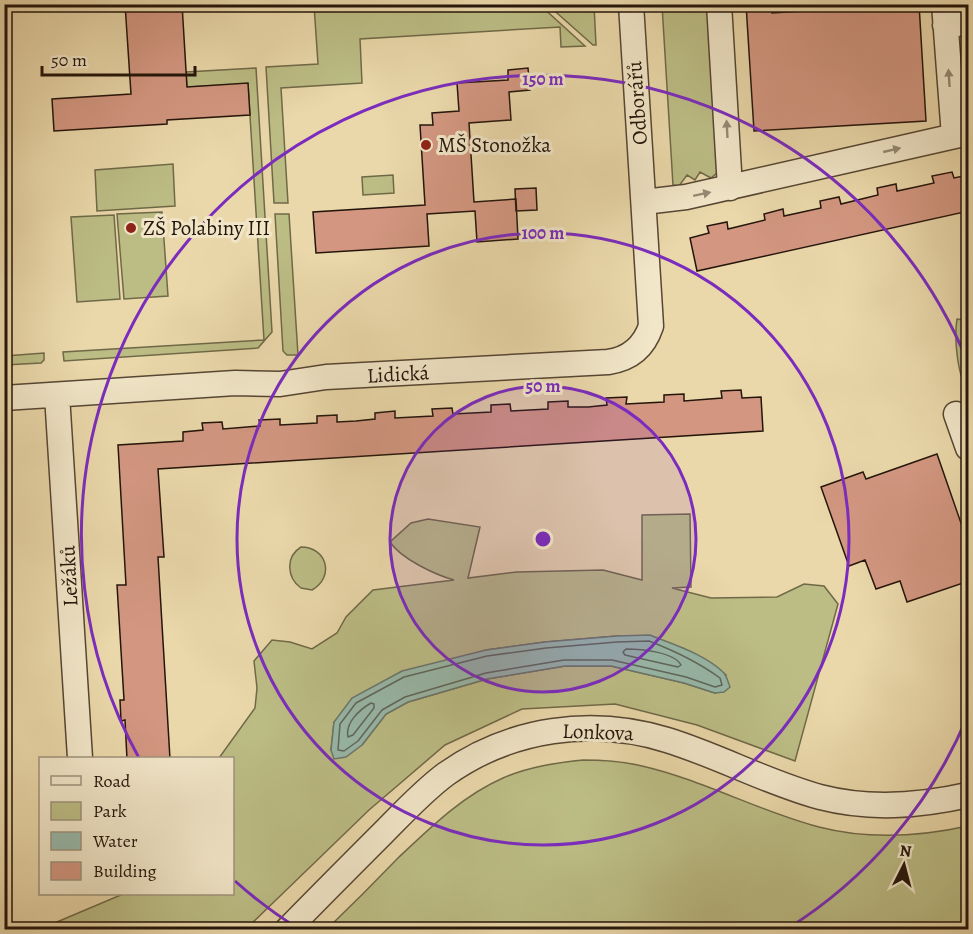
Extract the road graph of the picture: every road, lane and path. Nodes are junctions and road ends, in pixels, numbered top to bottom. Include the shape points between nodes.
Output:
1 (631, 4) edge
2 (719, 4) edge
3 (953, 17) edge
4 (961, 134) edge
5 (730, 188) junction
6 (644, 202) junction
7 (57, 394) junction
8 (4, 398) edge
9 (956, 414) dead end
10 (969, 448) edge
11 (80, 757) edge
12 (969, 795) edge
13 (286, 930) edge

1 - 6 street, Odborářů
5 -> 2 street
4 -> 3 street
5 -> 4 street
6 -> 5 street
6 - 7 street, Lidická via 651,326 637,350 617,361 279,384
7 - 8 street, Lidická
7 - 11 street, Ležáků
9 - 10 street
12 - 13 street, Lonkova via 903,806 845,802 806,792 632,730 554,729 483,752 446,774

